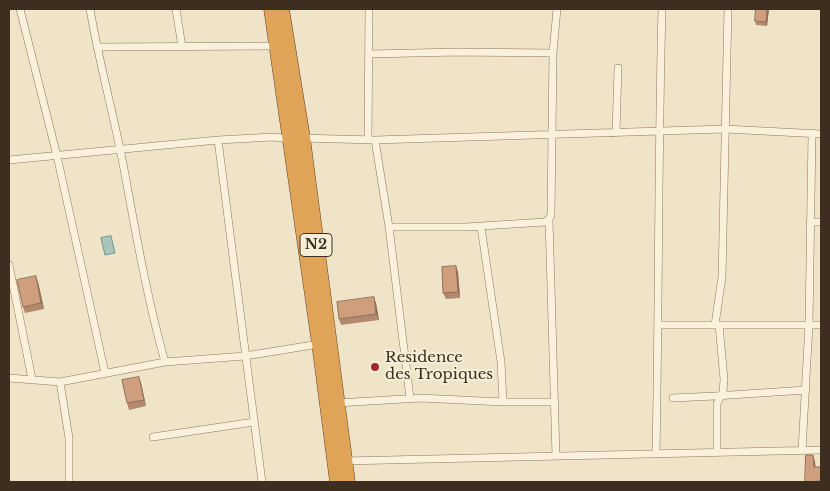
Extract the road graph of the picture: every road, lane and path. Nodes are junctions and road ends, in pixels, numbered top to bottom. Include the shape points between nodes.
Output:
1 (20, 9) edge
2 (90, 9) edge
3 (176, 9) edge
4 (271, 9) edge
5 (282, 9) edge
6 (369, 9) edge
7 (557, 9) edge
8 (662, 9) edge
9 (728, 9) edge
10 (276, 46) junction
11 (182, 47) junction
12 (96, 48) junction
13 (553, 53) junction
14 (370, 54) junction
15 (618, 68) dead end
16 (725, 129) junction
17 (659, 131) junction
18 (616, 133) junction
19 (812, 134) junction
20 (821, 134) edge
21 (551, 135) junction
22 (296, 138) junction
23 (218, 140) junction
24 (372, 140) junction
25 (120, 151) junction
26 (57, 156) junction
27 (9, 160) edge
28 (549, 219) junction
29 (810, 222) junction
30 (821, 222) edge
31 (389, 227) junction
32 (481, 227) junction
33 (9, 265) edge
34 (809, 324) junction
35 (659, 325) junction
36 (717, 325) junction
37 (821, 325) edge
38 (319, 344) junction
39 (245, 356) junction
40 (165, 362) junction
41 (105, 373) junction
42 (9, 378) edge
43 (32, 379) junction
44 (60, 382) junction
45 (806, 390) junction
46 (721, 396) junction
47 (410, 398) junction
48 (673, 398) dead end
49 (503, 402) junction
50 (555, 402) junction
51 (337, 403) junction
52 (254, 422) junction
53 (153, 436) dead end
54 (802, 450) junction
55 (821, 450) edge
56 (717, 451) junction
57 (656, 453) junction
58 (556, 456) junction
59 (339, 461) junction
60 (70, 482) edge
61 (262, 482) edge
62 (337, 482) edge
63 (348, 482) edge

1 - 26 street
2 - 12 street
3 - 11 street
4 - 10 highway, N2
5 - 22 highway, N2
6 - 14 street
7 - 13 street
8 - 17 street
9 - 16 street
10 - 11 street
10 - 22 highway, N2
11 - 12 street
12 - 25 street
13 - 14 street
13 - 21 street
14 - 24 street
15 - 18 street
16 - 17 street
16 - 19 street
16 - 36 street via 722,277
17 - 18 street
17 - 35 street
18 - 21 street
19 - 20 street
19 - 29 street
21 - 24 street
21 - 28 street
22 - 23 street
22 - 24 street
22 - 38 highway, N2
22 - 51 highway, N2
23 - 25 street
23 - 39 street
24 - 31 street
25 - 26 street
25 - 40 street via 140,262
26 - 27 street
26 - 41 street
28 - 32 street via 545,222
28 - 50 street
29 - 30 street
29 - 34 street
31 - 32 street
31 - 47 street
32 - 49 street via 501,362
33 - 43 street
34 - 36 street
34 - 37 street
34 - 45 street
35 - 36 street
35 - 57 street
36 - 46 street via 724,379
38 - 39 street
38 - 59 highway, N2
39 - 40 street
39 - 52 street
40 - 41 street
41 - 44 street
42 - 43 street
43 - 44 street
44 - 60 street via 69,438
45 - 46 street
45 - 54 street
46 - 48 street
46 - 56 street via 716,404
47 - 49 street
47 - 51 street
49 - 50 street
50 - 58 street
51 - 59 highway, N2
52 - 53 street
52 - 61 street
54 - 55 street
54 - 56 street
56 - 57 street
57 - 58 street
58 - 59 street
59 - 62 highway, N2
59 - 63 highway, N2

